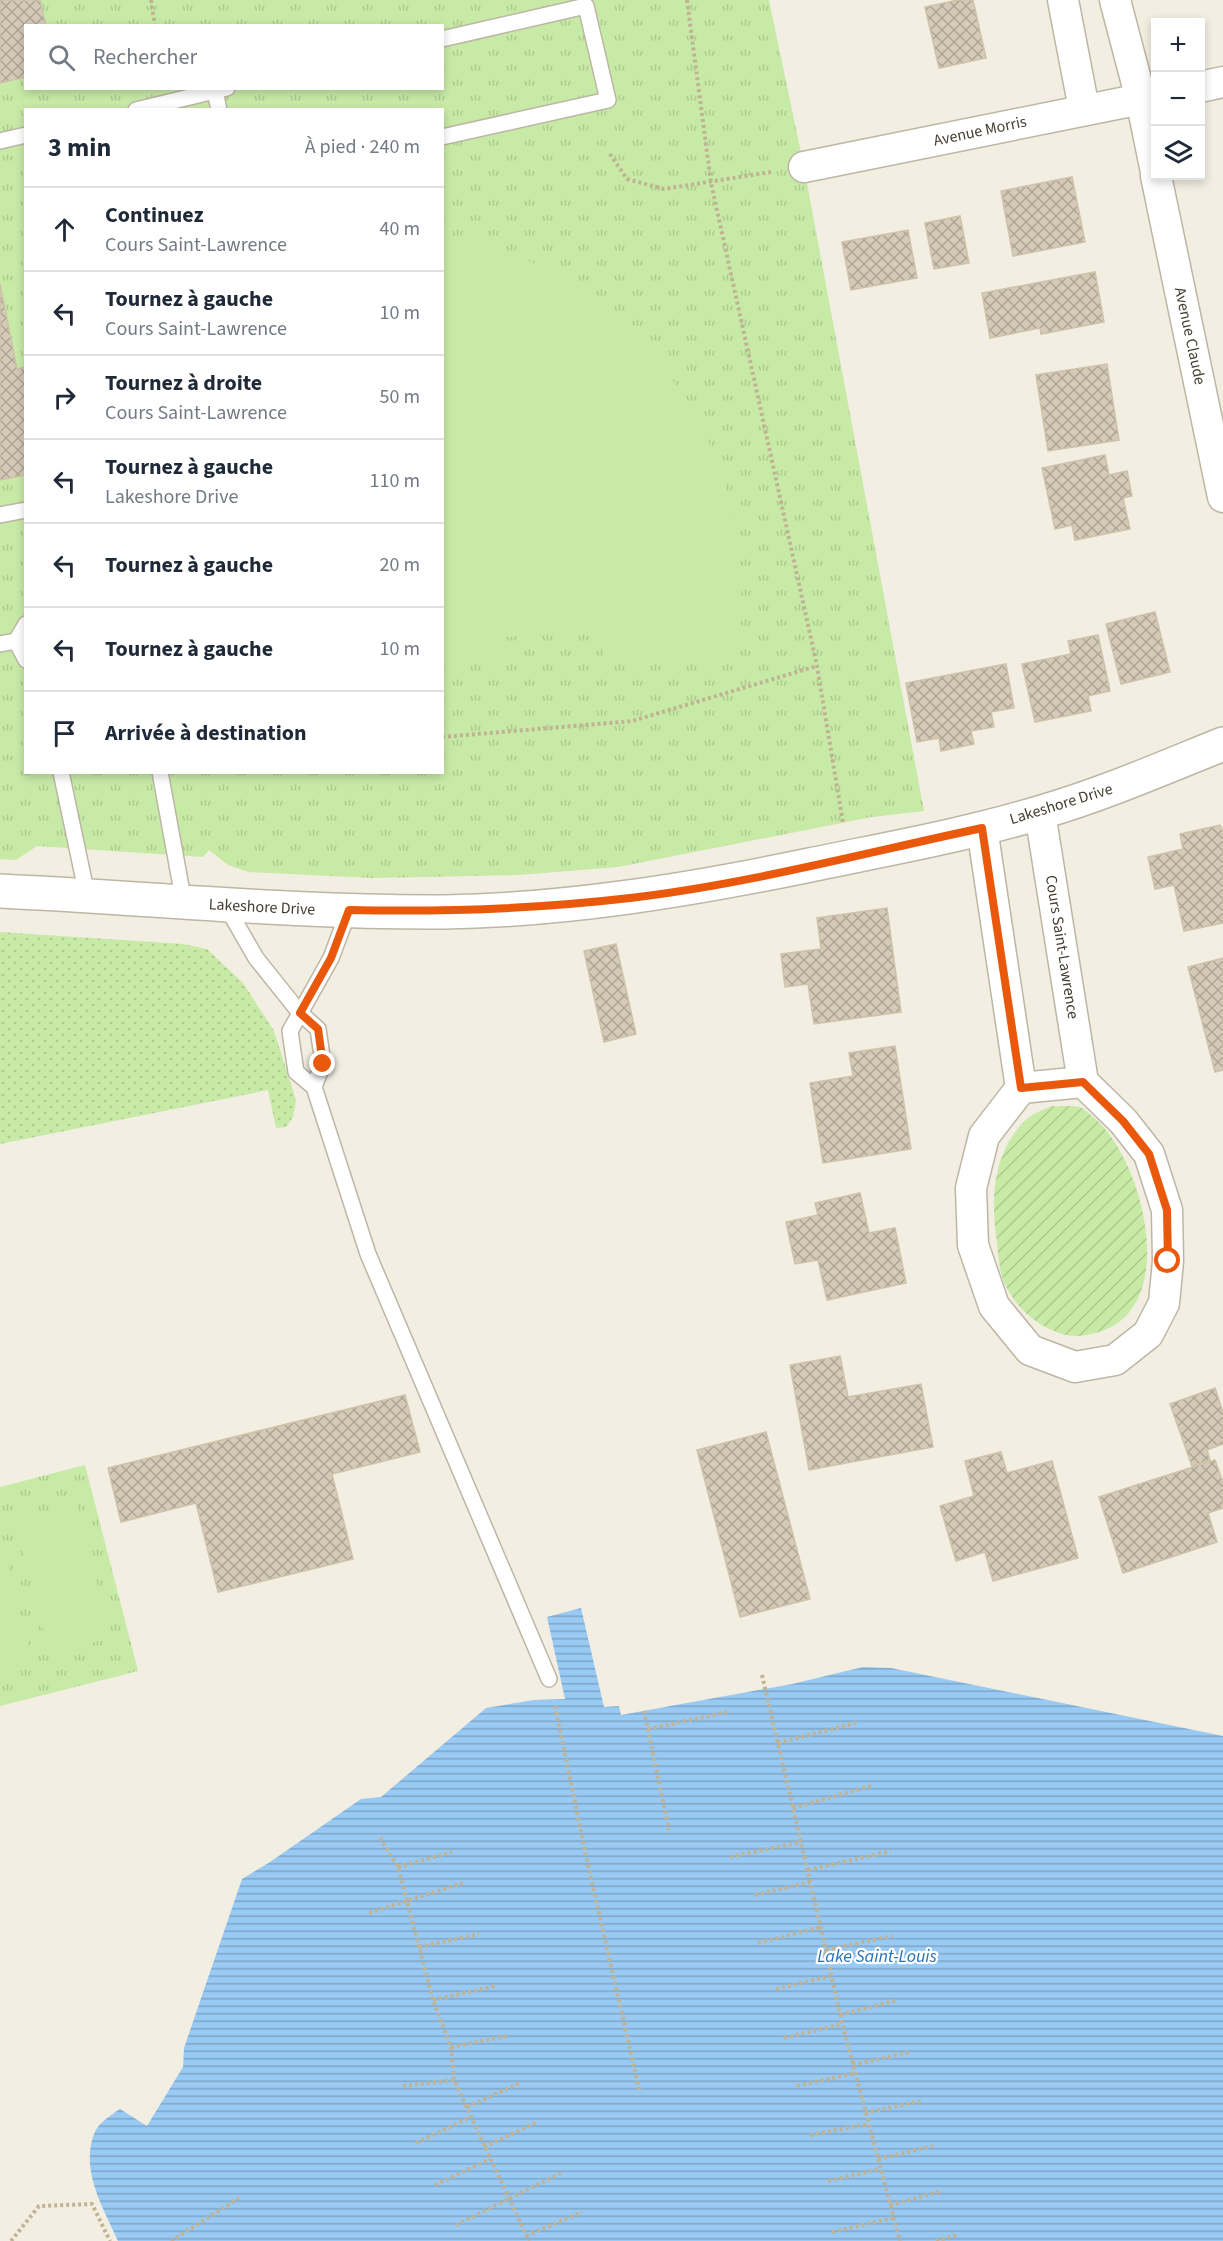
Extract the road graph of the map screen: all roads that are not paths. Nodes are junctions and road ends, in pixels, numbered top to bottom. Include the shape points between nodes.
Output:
1 (1063, 0) edge
2 (1115, 0) edge
3 (444, 39) edge
4 (1223, 82) edge
5 (1205, 86) edge
6 (221, 90) edge
7 (1148, 97) edge
8 (144, 108) edge
9 (219, 108) edge
10 (1084, 109) junction
11 (1151, 126) edge
12 (24, 135) edge
13 (444, 137) edge
14 (0, 141) edge
15 (804, 167) road end
16 (1157, 180) edge
17 (1223, 497) edge
18 (24, 510) edge
19 (0, 515) edge
20 (24, 627) edge
21 (16, 641) junction
22 (0, 644) edge
23 (24, 656) edge
24 (1223, 744) edge
25 (61, 774) edge
26 (160, 774) edge
27 (1040, 813) junction
28 (982, 828) junction
29 (0, 891) edge
30 (87, 895) junction
31 (184, 903) junction
32 (226, 906) junction
33 (349, 910) junction
34 (300, 1013) junction
35 (1083, 1082) junction
36 (314, 1087) junction
37 (1021, 1088) junction
38 (549, 1679) road end

1 - 10 street
2 - 7 street, Avenue Claude
3 - 13 lane via 586,6 608,99
4 - 5 street
6 - 8 lane
6 - 9 lane
7 - 10 street, Avenue Morris
7 - 11 street, Avenue Claude
10 - 15 street, Avenue Morris
12 - 14 lane
16 - 17 street, Avenue Claude
18 - 19 lane
20 - 21 lane
21 - 22 lane
21 - 23 lane
24 - 27 street, Lakeshore Drive via 1116,788
25 - 30 lane
26 - 31 lane
27 - 28 street, Lakeshore Drive
27 - 35 street, Cours Saint-Lawrence
28 - 33 street, Lakeshore Drive via 746,878 632,897 446,912
28 - 37 street
29 - 30 street, Lakeshore Drive
30 - 31 street, Lakeshore Drive
31 - 32 street, Lakeshore Drive
32 - 33 street, Lakeshore Drive
32 - 34 lane via 256,958
33 - 34 lane via 331,958
34 - 36 lane via 318,1029 323,1064
34 - 36 lane via 290,1031 296,1072
35 - 37 street
35 - 37 street via 1123,1121 1149,1154 1167,1210 1168,1261 1164,1303 1148,1334 1115,1360 1075,1367 1030,1350 994,1306 973,1245 971,1188 984,1136
36 - 38 lane via 368,1254

